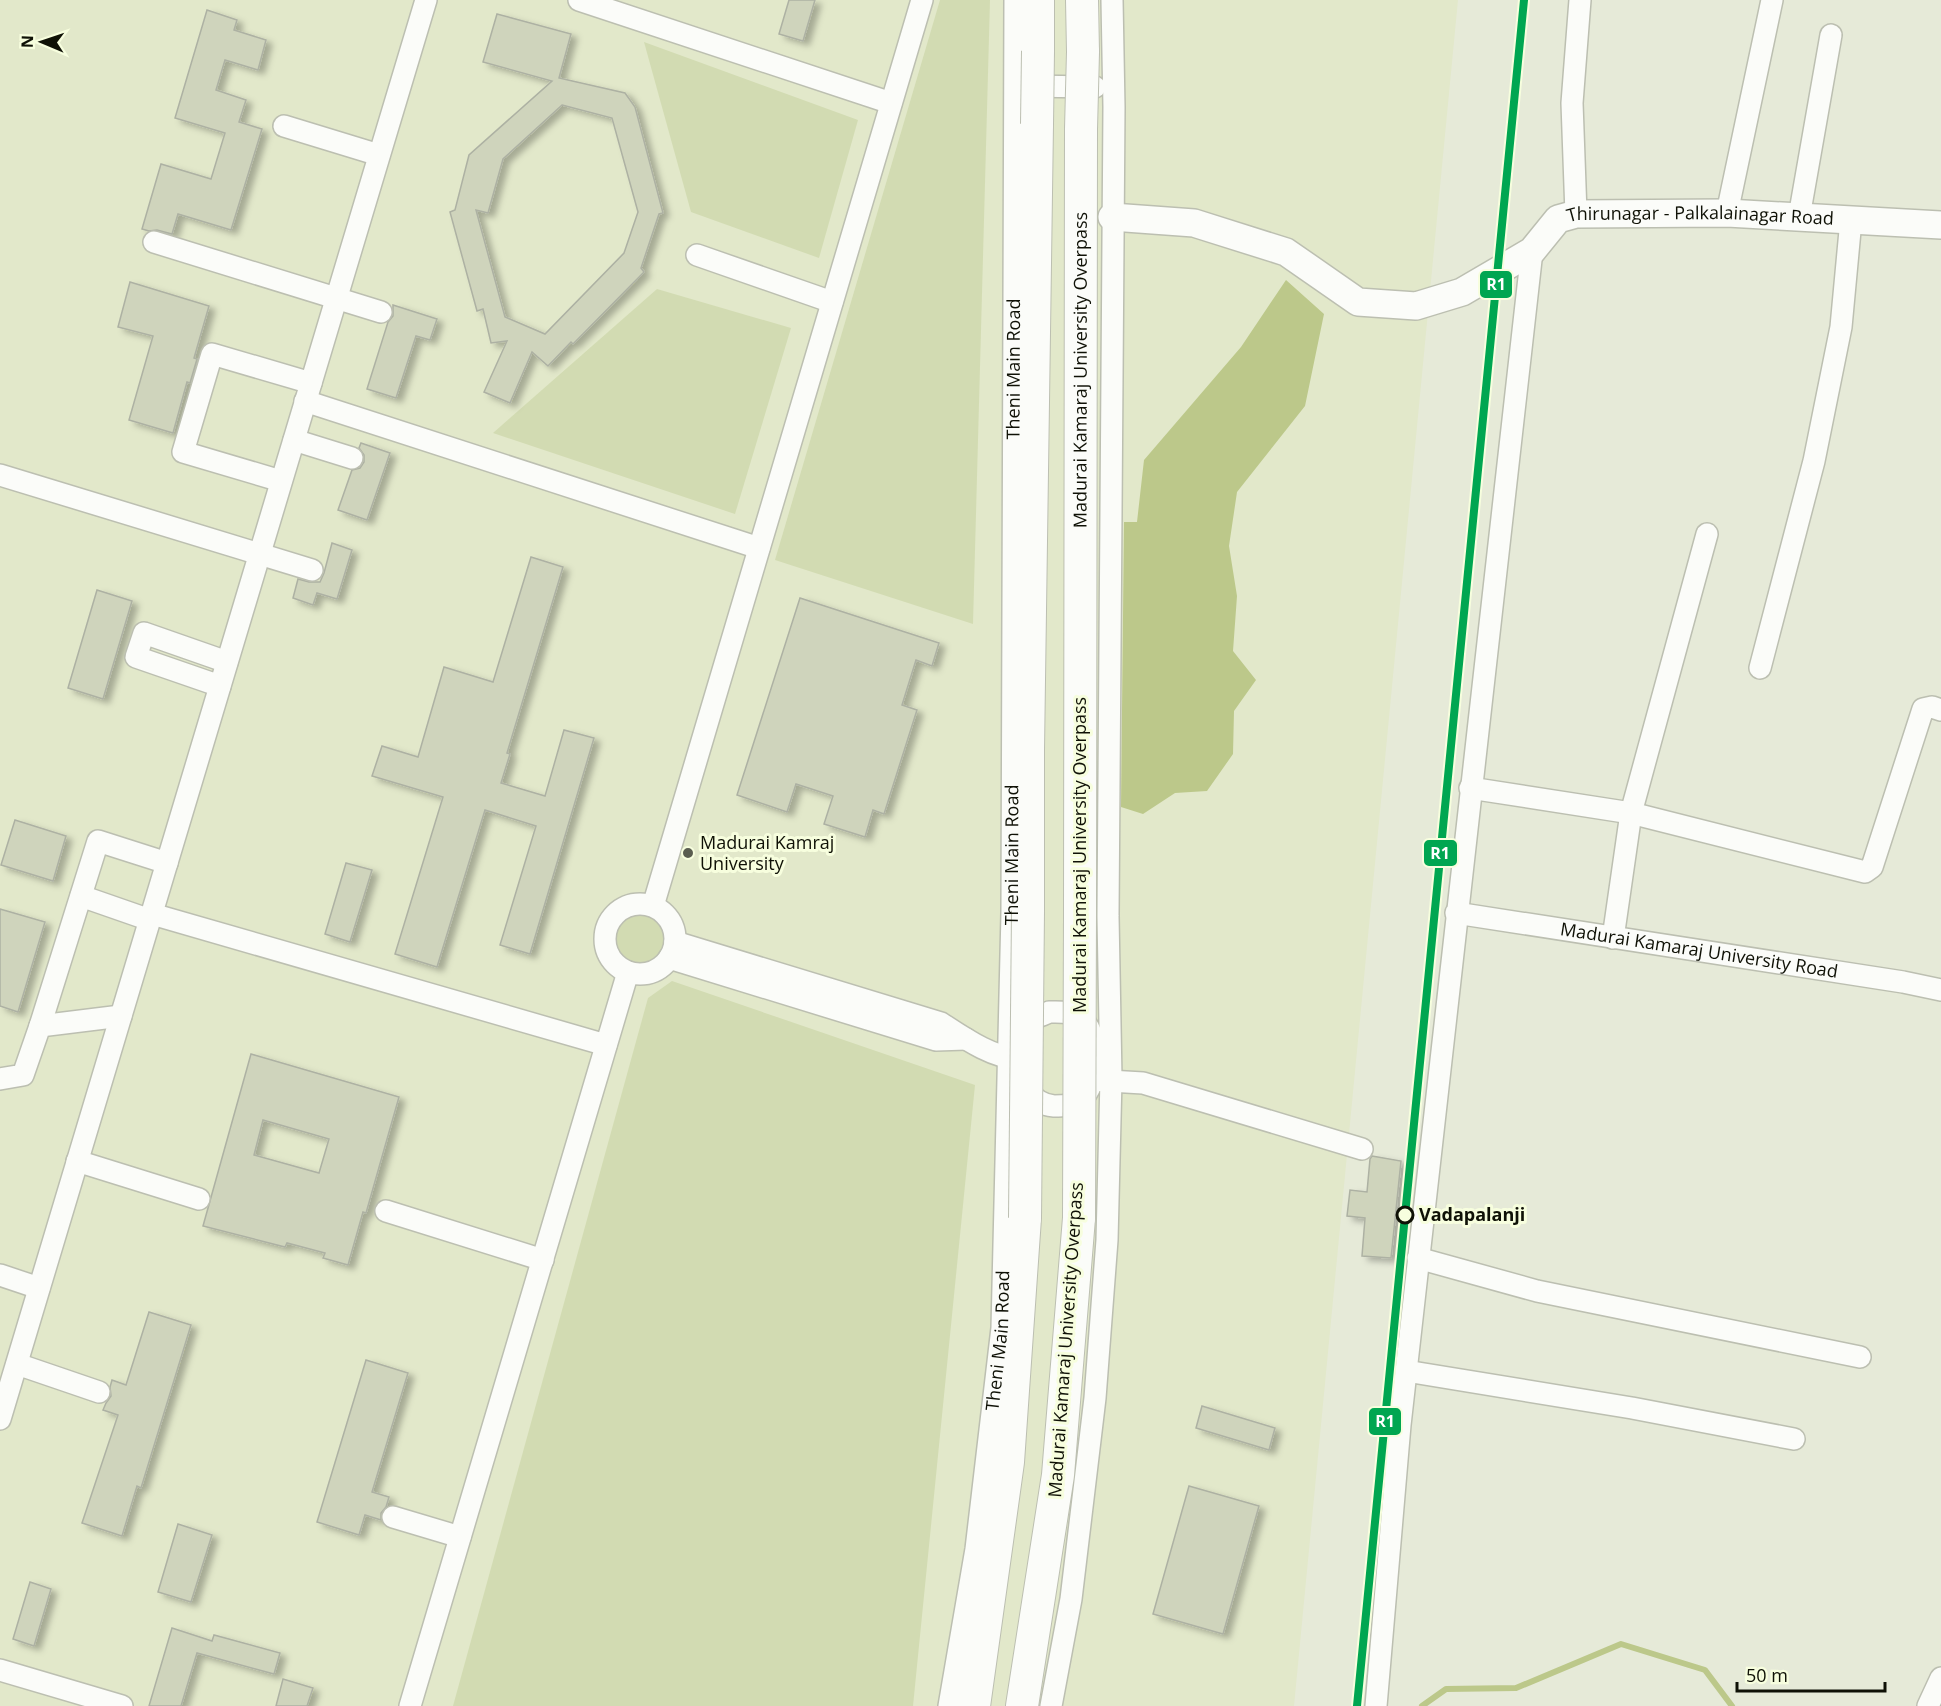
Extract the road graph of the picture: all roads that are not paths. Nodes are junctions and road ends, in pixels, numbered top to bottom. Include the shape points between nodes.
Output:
1 (426, 0) edge
2 (579, 0) edge
3 (922, 0) edge
4 (1015, 0) edge
5 (1038, 0) edge
6 (1082, 0) edge
7 (1112, 0) edge
8 (1580, 0) edge
9 (1772, 0) edge
10 (1832, 35) dead end
11 (1015, 86) junction
12 (1113, 87) junction
13 (891, 104) junction
14 (284, 126) dead end
15 (379, 155) junction
16 (1727, 213) junction
17 (1576, 214) junction
18 (1112, 217) junction
19 (1799, 217) junction
20 (1851, 220) junction
21 (1941, 225) edge
22 (153, 242) dead end
23 (1532, 251) junction
24 (698, 255) dead end
25 (336, 298) junction
26 (832, 302) junction
27 (381, 312) dead end
28 (308, 392) junction
29 (294, 440) junction
30 (351, 458) dead end
31 (0, 475) edge
32 (281, 481) junction
33 (1707, 534) dead end
34 (759, 548) junction
35 (259, 555) junction
36 (312, 570) dead end
37 (227, 662) junction
38 (1760, 668) dead end
39 (220, 686) junction
40 (1941, 710) edge
41 (1470, 788) junction
42 (1631, 813) junction
43 (167, 863) junction
44 (81, 896) junction
45 (653, 906) junction
46 (1456, 914) junction
47 (151, 917) junction
48 (1613, 938) junction
49 (672, 950) junction
50 (628, 972) junction
51 (1941, 990) edge
52 (1109, 1002) junction
53 (1009, 1005) junction
54 (121, 1016) junction
55 (40, 1026) junction
56 (1025, 1034) junction
57 (1092, 1034) junction
58 (606, 1045) junction
59 (1015, 1059) junction
60 (0, 1079) edge
61 (1098, 1082) junction
62 (1025, 1084) junction
63 (1006, 1118) junction
64 (1362, 1149) dead end
65 (77, 1161) junction
66 (199, 1199) dead end
67 (386, 1211) dead end
68 (1418, 1258) junction
69 (543, 1260) junction
70 (0, 1275) edge
71 (39, 1288) junction
72 (1860, 1357) dead end
73 (10, 1369) edge
74 (1406, 1371) junction
75 (99, 1392) dead end
76 (0, 1419) edge
77 (1794, 1439) dead end
78 (393, 1517) dead end
79 (460, 1538) junction
80 (1, 1674) edge
81 (1941, 1678) edge
82 (122, 1706) edge
83 (410, 1706) edge
84 (949, 1706) edge
85 (974, 1706) edge
86 (1022, 1706) edge
87 (1051, 1706) edge
88 (1376, 1706) edge
89 (1928, 1706) edge

1 - 15 street
2 - 13 street
3 - 13 street
4 - 11 street, Theni Main Road
5 - 85 highway, bridge via 1025,1218 1008,1462
6 - 86 highway, Madurai Kamaraj University Overpass, bridge via 1078,1218 1058,1475
7 - 12 street
8 - 17 street via 1572,103
9 - 16 street
10 - 19 street
11 - 12 street
11 - 53 street, Theni Main Road
12 - 18 street
13 - 26 street
14 - 15 street
15 - 25 street
16 - 17 main road, Thirunagar - Palkalainagar Road
16 - 19 main road, Thirunagar - Palkalainagar Road
17 - 23 main road, Thirunagar - Palkalainagar Road via 1558,219
18 - 23 main road, Thirunagar - Palkalainagar Road via 1194,223 1286,252 1358,302 1416,306 1462,292
18 - 52 street
19 - 20 main road, Thirunagar - Palkalainagar Road
20 - 21 main road, Thirunagar - Palkalainagar Road
20 - 38 street via 1841,327 1814,460
22 - 25 street
23 - 41 street
24 - 26 street
25 - 27 street
25 - 28 street
26 - 34 street
28 - 29 street
28 - 32 street via 212,354 183,452
28 - 34 street
29 - 30 street
29 - 32 street
31 - 35 street
32 - 35 street
33 - 42 street
34 - 45 street
35 - 36 street
35 - 37 street
37 - 39 street
37 - 39 street via 144,633 136,657
39 - 43 street
40 - 42 street via 1923,709 1872,867 1865,872
41 - 42 street
41 - 46 street
42 - 48 street
43 - 44 street via 98,841
43 - 47 street
44 - 47 street
44 - 55 street
45 - 49 street via 669,919 675,934
45 - 50 street via 626,907 613,917 606,931 609,955
46 - 48 street, Madurai Kamaraj University Road
46 - 68 street
47 - 54 street
47 - 58 street
48 - 51 street, Madurai Kamaraj University Road
49 - 50 street via 664,964 651,972
49 - 59 street via 942,1023 966,1039
50 - 58 street
52 - 57 street
52 - 61 street
53 - 56 street
53 - 59 street, Theni Main Road
54 - 55 street
54 - 65 street
55 - 60 street via 23,1075
56 - 57 street via 1035,1018 1049,1012 1080,1016
56 - 59 street
57 - 61 street
58 - 69 street
59 - 62 street
59 - 63 street, Theni Main Road
61 - 62 street via 1079,1102 1064,1106 1034,1100
61 - 64 street via 1143,1083
61 - 87 street via 1110,1116 1107,1239 1095,1398 1071,1599
62 - 63 street
63 - 84 street, Theni Main Road via 1002,1328 976,1549
65 - 66 street
65 - 71 street
67 - 69 street
68 - 72 street via 1537,1291
68 - 74 street
69 - 79 street
70 - 71 street
71 - 73 street
73 - 75 street
73 - 76 street
74 - 77 street
74 - 88 street
78 - 79 street
79 - 83 street
80 - 82 street
81 - 89 street

